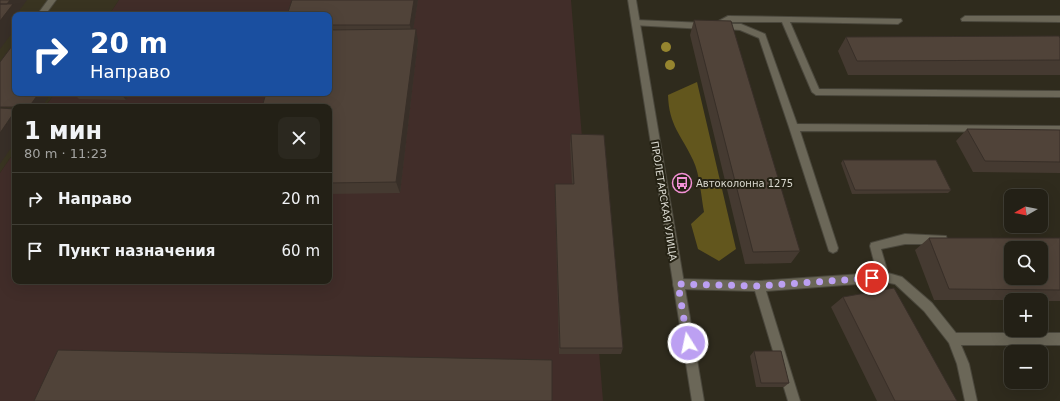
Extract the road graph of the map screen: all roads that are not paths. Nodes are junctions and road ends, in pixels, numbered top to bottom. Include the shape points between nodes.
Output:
1 (52, 0) edge
2 (632, 0) edge
3 (43, 12) edge
4 (1060, 19) edge
5 (786, 20) junction
6 (965, 20) dead end
7 (898, 21) dead end
8 (635, 23) junction
9 (715, 26) junction
10 (1060, 94) edge
11 (794, 127) junction
12 (1060, 128) edge
13 (951, 239) edge
14 (833, 248) dead end
15 (884, 277) junction
16 (678, 284) junction
17 (758, 286) junction
18 (953, 339) junction
19 (1060, 339) edge
20 (698, 401) edge
21 (794, 401) edge
22 (972, 401) edge

1 - 3 street
2 - 8 street, ПРОЛЕТАРСКАЯ УЛИЦА
4 - 6 street
5 - 7 street
5 - 9 street via 728,19
5 - 10 street via 816,92
8 - 9 street
8 - 16 street, ПРОЛЕТАРСКАЯ УЛИЦА
9 - 11 street via 741,27 762,36
11 - 12 street
11 - 14 street
13 - 15 street via 905,238 875,246
15 - 17 street
15 - 18 street via 898,280 928,307
16 - 17 street
16 - 20 street, ПРОЛЕТАРСКАЯ УЛИЦА
17 - 21 street
18 - 19 street
18 - 22 street via 963,364

